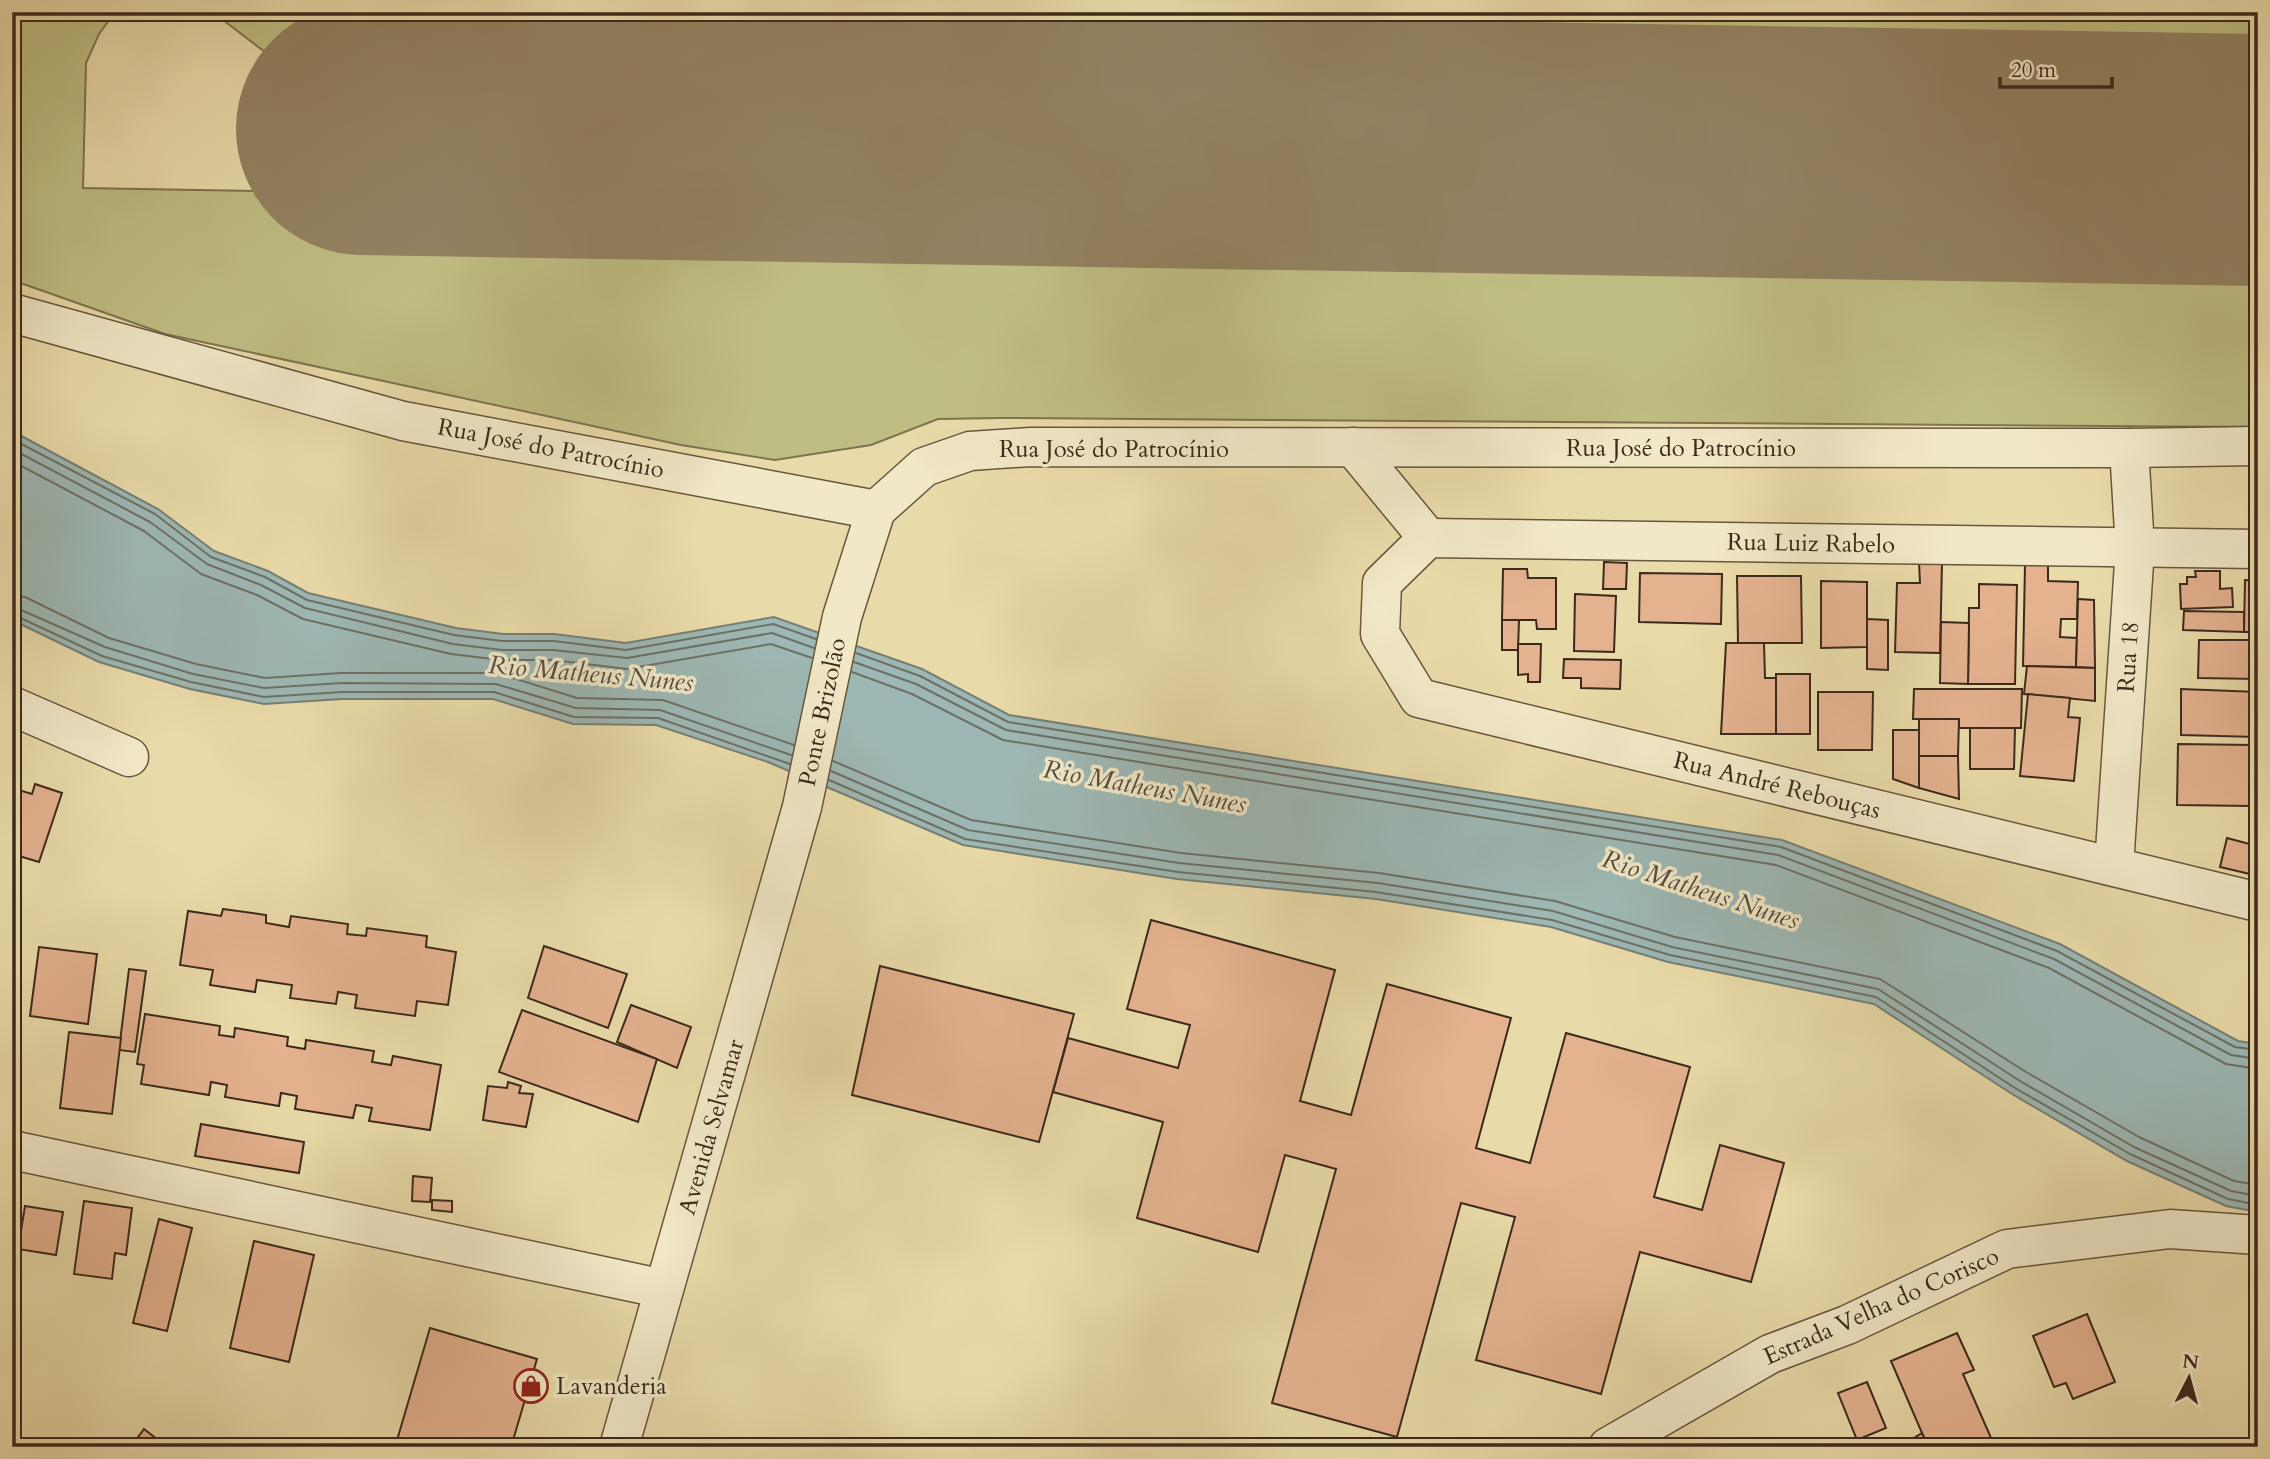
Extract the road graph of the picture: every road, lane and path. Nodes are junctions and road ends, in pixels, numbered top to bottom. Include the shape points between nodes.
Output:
1 (12, 313) edge
2 (2258, 446) edge
3 (1353, 447) junction
4 (2129, 448) junction
5 (876, 510) junction
6 (1429, 538) junction
7 (2135, 548) junction
8 (2258, 549) edge
9 (12, 706) edge
10 (129, 757) dead end
11 (802, 807) joint
12 (2114, 866) junction
13 (2258, 902) edge
14 (12, 1150) edge
15 (2258, 1235) edge
16 (664, 1289) junction
17 (619, 1447) edge
18 (1608, 1447) edge

1 - 5 street, Rua José do Patrocínio via 403,421
2 - 4 street, Rua José do Patrocínio
3 - 4 street, Rua José do Patrocínio
3 - 5 street, Rua José do Patrocínio via 1030,446 970,451 924,467
3 - 6 street
4 - 7 street, Rua 18
5 - 11 street, Ponte Brizolão via 842,617
6 - 7 street, Rua Luiz Rabelo
6 - 12 street, Rua André Rebouças via 1382,583 1380,634 1419,698
7 - 8 street, Rua Luiz Rabelo
7 - 12 street, Rua 18
9 - 10 street
11 - 16 street, Avenida Selvamar
12 - 13 street, Rua André Rebouças
14 - 16 street
15 - 18 street, Estrada Velha do Corisco via 2170,1229 2007,1248 1847,1325 1770,1354
16 - 17 street, Avenida Selvamar

